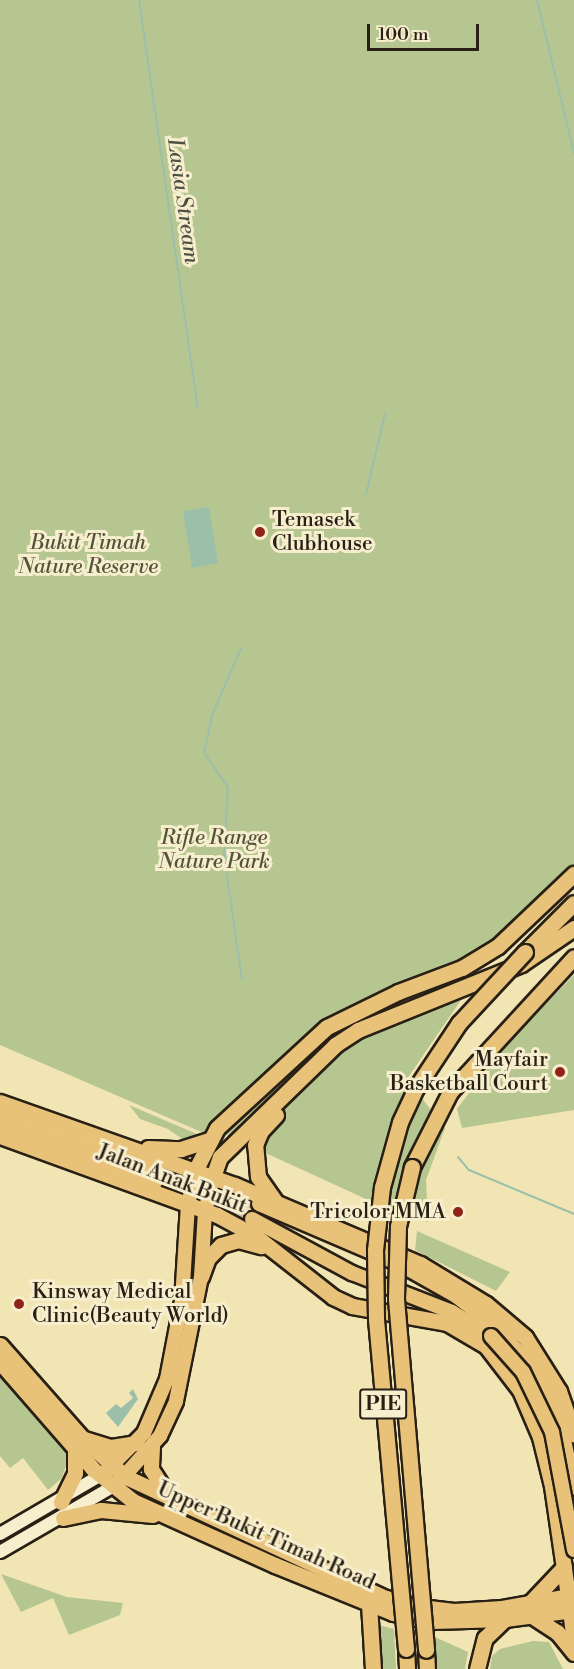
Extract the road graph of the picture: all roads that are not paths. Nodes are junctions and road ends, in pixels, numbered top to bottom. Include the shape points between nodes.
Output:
1 (574, 874) edge
2 (573, 905) edge
3 (574, 928) edge
4 (574, 957) edge
5 (0, 1102) edge
6 (0, 1112) edge
7 (0, 1126) edge
8 (0, 1136) edge
9 (250, 1136) junction
10 (208, 1140) junction
11 (124, 1144) junction
12 (195, 1171) junction
13 (213, 1177) junction
14 (267, 1203) junction
15 (188, 1204) junction
16 (205, 1212) junction
17 (252, 1219) tunnel mouth
18 (276, 1250) junction
19 (201, 1277) junction
20 (494, 1332) junction
21 (0, 1345) edge
22 (0, 1362) edge
23 (574, 1434) edge
24 (78, 1444) junction
25 (144, 1445) junction
26 (106, 1471) junction
27 (120, 1482) junction
28 (574, 1488) edge
29 (168, 1495) junction
30 (61, 1502) junction
31 (165, 1516) junction
32 (63, 1518) junction
33 (0, 1534) edge
34 (567, 1536) edge
35 (574, 1550) edge
36 (0, 1552) edge
37 (564, 1567) junction
38 (572, 1603) edge
39 (369, 1604) junction
40 (531, 1610) junction
41 (505, 1619) junction
42 (574, 1644) edge
43 (574, 1653) edge
44 (373, 1669) edge
45 (407, 1669) edge
46 (428, 1669) edge
47 (477, 1669) edge

1 - 10 highway via 498,946 462,968 352,1012 327,1027
2 - 45 highway, PIE, bridge via 480,999 442,1046 406,1106 384,1175 375,1250 376,1308
3 - 9 highway via 520,964 358,1030 313,1065 302,1086
4 - 46 highway, PIE, bridge via 480,1056 434,1118 412,1167 399,1226 396,1299
5 - 11 highway, Jalan Anak Bukit
6 - 7 main road, Jalan Anak Bukit via 156,1177
8 - 15 highway, Jalan Anak Bukit
9 - 13 highway via 220,1157
9 - 14 highway
10 - 11 highway via 181,1149
10 - 12 highway
11 - 12 highway, Jalan Anak Bukit
12 - 13 highway, Jalan Anak Bukit
12 - 15 main road
13 - 14 highway, Jalan Anak Bukit
13 - 16 main road
14 - 20 main road, Jalan Anak Bukit via 401,1265 456,1296
14 - 23 highway, Jalan Anak Bukit via 408,1257 486,1304 525,1337 545,1364 560,1391
15 - 16 highway, Jalan Anak Bukit
15 - 25 main road via 182,1300 167,1379
16 - 18 highway, Jalan Anak Bukit via 238,1226
16 - 19 main road
17 - 20 main road, Jalan Anak Bukit via 338,1267 432,1302
18 - 19 highway via 245,1240 231,1241 212,1253
18 - 34 highway, Jalan Anak Bukit via 333,1297 352,1306 447,1323 486,1346 513,1379 533,1416
19 - 25 main road via 176,1401
20 - 28 main road, Jalan Anak Bukit via 532,1367 549,1398 562,1430
20 - 35 main road, Jalan Anak Bukit, bridge via 523,1372 552,1432
21 - 24 highway, Upper Bukit Timah Road
22 - 24 highway, Upper Bukit Timah Road
24 - 25 highway
24 - 26 highway, Upper Bukit Timah Road
24 - 30 highway via 75,1473
25 - 26 main road
25 - 27 main road
25 - 29 highway via 151,1469
26 - 27 highway, Upper Bukit Timah Road
26 - 30 main road
27 - 29 highway, Upper Bukit Timah Road
27 - 31 highway, Upper Bukit Timah Road
27 - 32 main road
29 - 40 highway, Upper Bukit Timah Road via 386,1598 454,1611
30 - 33 main road
31 - 32 highway via 101,1510
31 - 39 highway, Upper Bukit Timah Road
32 - 36 main road
34 - 37 highway, Jalan Anak Bukit
37 - 38 highway, Jalan Anak Bukit
37 - 40 highway
38 - 40 highway, Upper Bukit Timah Road
38 - 42 main road
39 - 41 highway, Upper Bukit Timah Road via 432,1621
39 - 44 highway
40 - 41 highway, Upper Bukit Timah Road
40 - 43 highway
41 - 47 highway via 485,1638

